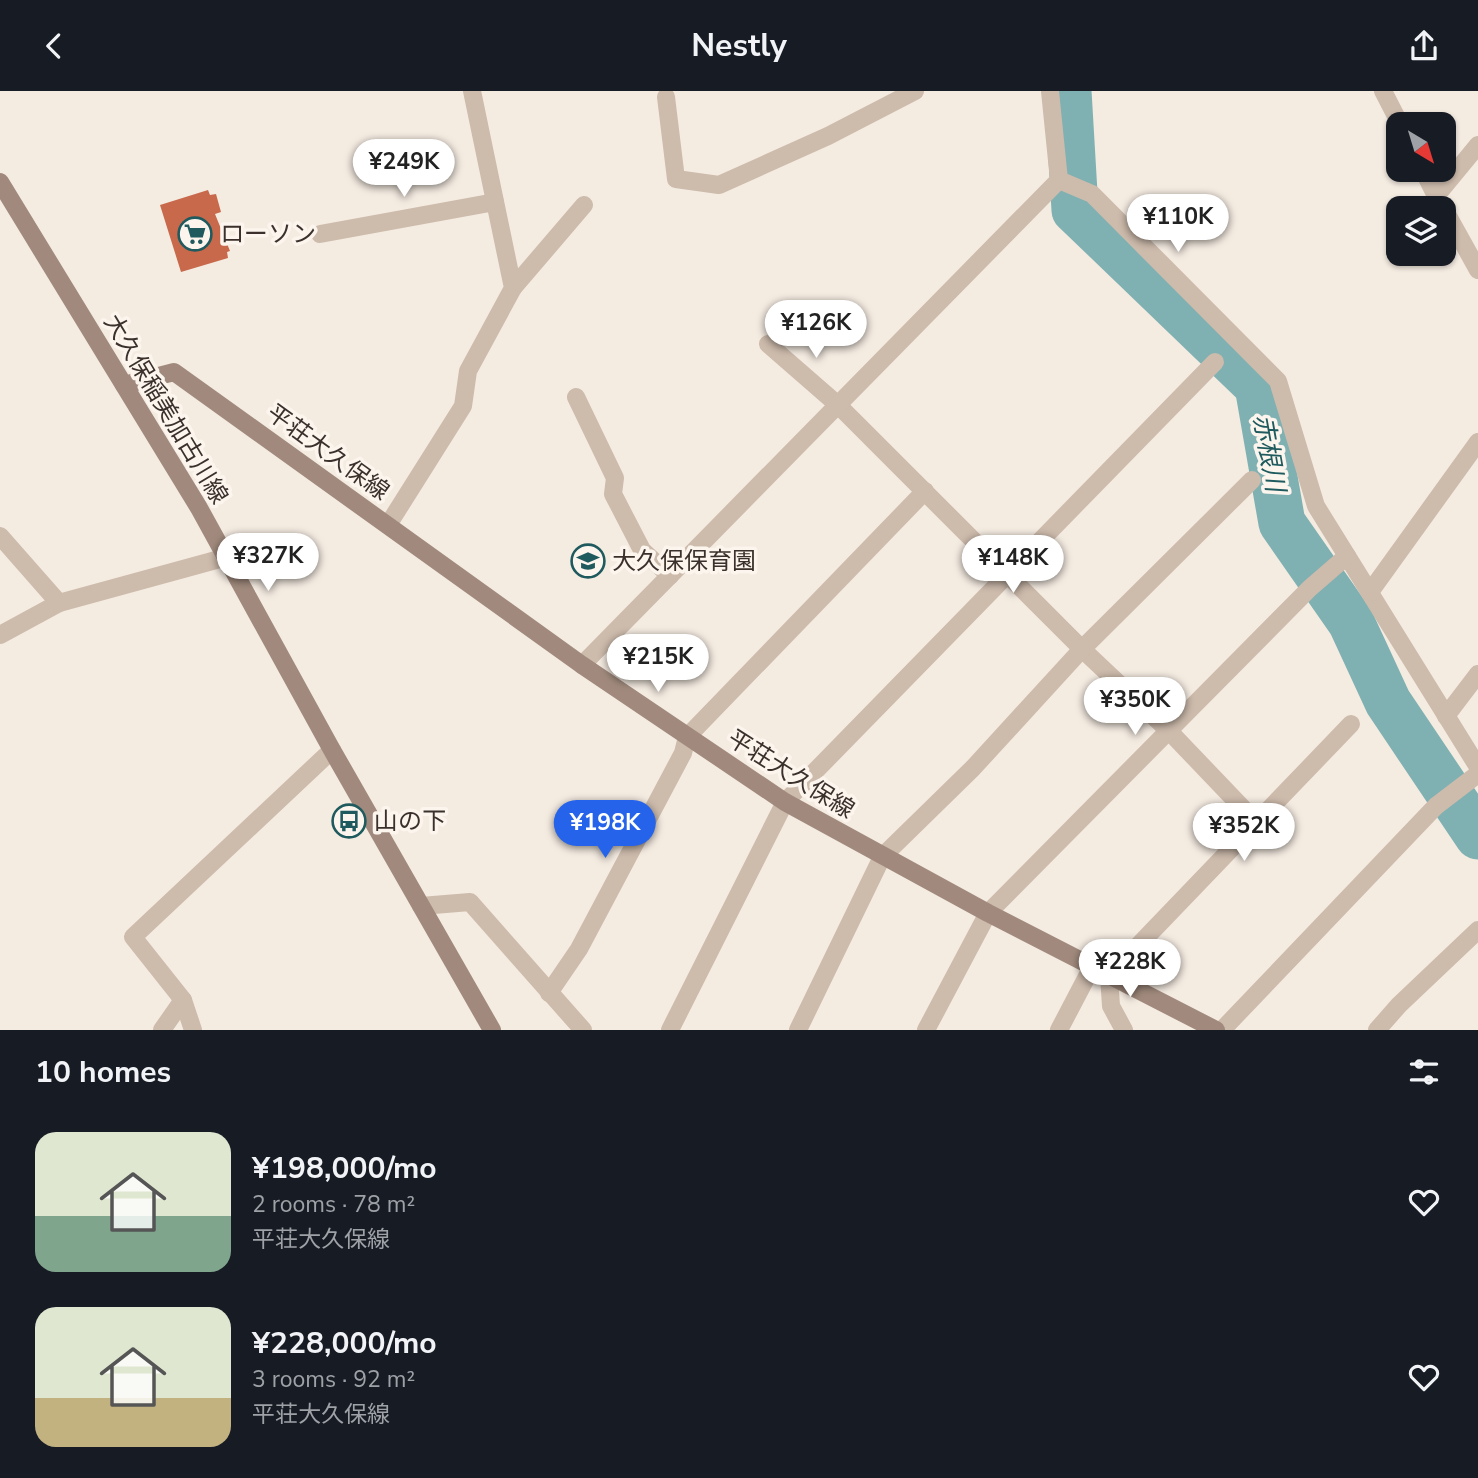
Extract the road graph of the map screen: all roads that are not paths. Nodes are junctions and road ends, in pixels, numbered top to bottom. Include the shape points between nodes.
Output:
1 (472, 91) edge
2 (915, 91) edge
3 (1050, 91) edge
4 (1383, 91) edge
5 (666, 97) dead end
6 (1394, 112) edge
7 (1478, 145) edge
8 (1059, 180) junction
9 (0, 182) edge
10 (1446, 196) edge
11 (5, 200) edge
12 (495, 202) junction
13 (584, 205) dead end
14 (1456, 231) edge
15 (320, 234) dead end
16 (1478, 270) edge
17 (513, 288) junction
18 (768, 344) dead end
19 (1215, 362) dead end
20 (124, 385) junction
21 (576, 397) dead end
22 (838, 405) junction
23 (1478, 442) edge
24 (1252, 480) dead end
25 (925, 491) junction
26 (388, 525) junction
27 (0, 536) edge
28 (1348, 556) junction
29 (227, 557) junction
30 (1007, 573) junction
31 (670, 576) junction
32 (1370, 592) junction
33 (59, 603) junction
34 (0, 635) edge
35 (1082, 649) junction
36 (582, 665) junction
37 (1478, 674) edge
38 (1446, 716) junction
39 (1351, 724) dead end
40 (1169, 731) junction
41 (687, 737) junction
42 (332, 750) junction
43 (1478, 767) edge
44 (1478, 774) edge
45 (785, 802) junction
46 (1256, 822) junction
47 (882, 857) junction
48 (421, 906) junction
49 (988, 913) junction
50 (1478, 930) edge
51 (1092, 967) junction
52 (1109, 976) junction
53 (549, 993) junction
54 (183, 1000) junction
55 (162, 1030) edge
56 (193, 1030) edge
57 (492, 1030) edge
58 (583, 1030) edge
59 (670, 1030) edge
60 (798, 1030) edge
61 (926, 1030) edge
62 (1059, 1030) edge
63 (1124, 1030) edge
64 (1216, 1030) edge
65 (1222, 1030) edge
66 (1377, 1030) edge

1 - 12 street
2 - 5 street via 719,185 676,179
3 - 8 street
4 - 6 street
7 - 10 street
8 - 22 street
8 - 28 street via 1092,194 1278,381 1316,506
9 - 11 main road, 大久保稲美加古川線
11 - 20 main road, 大久保稲美加古川線
12 - 15 street
12 - 17 street
13 - 17 street
14 - 16 street
17 - 26 street via 468,372 463,406
18 - 22 street
19 - 30 street
20 - 26 main road, 平荘大久保線 via 174,372
20 - 29 main road, 大久保稲美加古川線
21 - 31 street via 615,478 613,494 636,539
22 - 25 street
22 - 31 street
23 - 32 street
24 - 35 street
25 - 30 street
25 - 41 street
26 - 36 main road, 平荘大久保線
27 - 33 street
28 - 32 street
28 - 40 street via 1310,588
29 - 33 street
29 - 42 main road, 大久保稲美加古川線
30 - 35 street
30 - 45 street
31 - 36 street
32 - 38 street
33 - 34 street
35 - 40 street
35 - 47 street via 974,768
36 - 41 main road, 平荘大久保線
37 - 38 street
38 - 43 street
39 - 46 street
40 - 46 street
40 - 49 street
41 - 45 main road, 平荘大久保線
41 - 53 street via 683,753 593,924
42 - 48 main road, 大久保稲美加古川線
42 - 54 street via 133,937
44 - 65 street via 1436,806
45 - 47 main road, 平荘大久保線
45 - 59 street
46 - 52 street
47 - 49 main road, 平荘大久保線
47 - 60 street
48 - 53 street via 470,902
48 - 57 main road, 大久保稲美加古川線
49 - 51 main road, 平荘大久保線
49 - 61 street
50 - 66 street
51 - 52 main road, 平荘大久保線
51 - 62 street
52 - 63 street via 1111,1006
52 - 64 main road, 平荘大久保線
53 - 58 street
54 - 55 street
54 - 56 street

